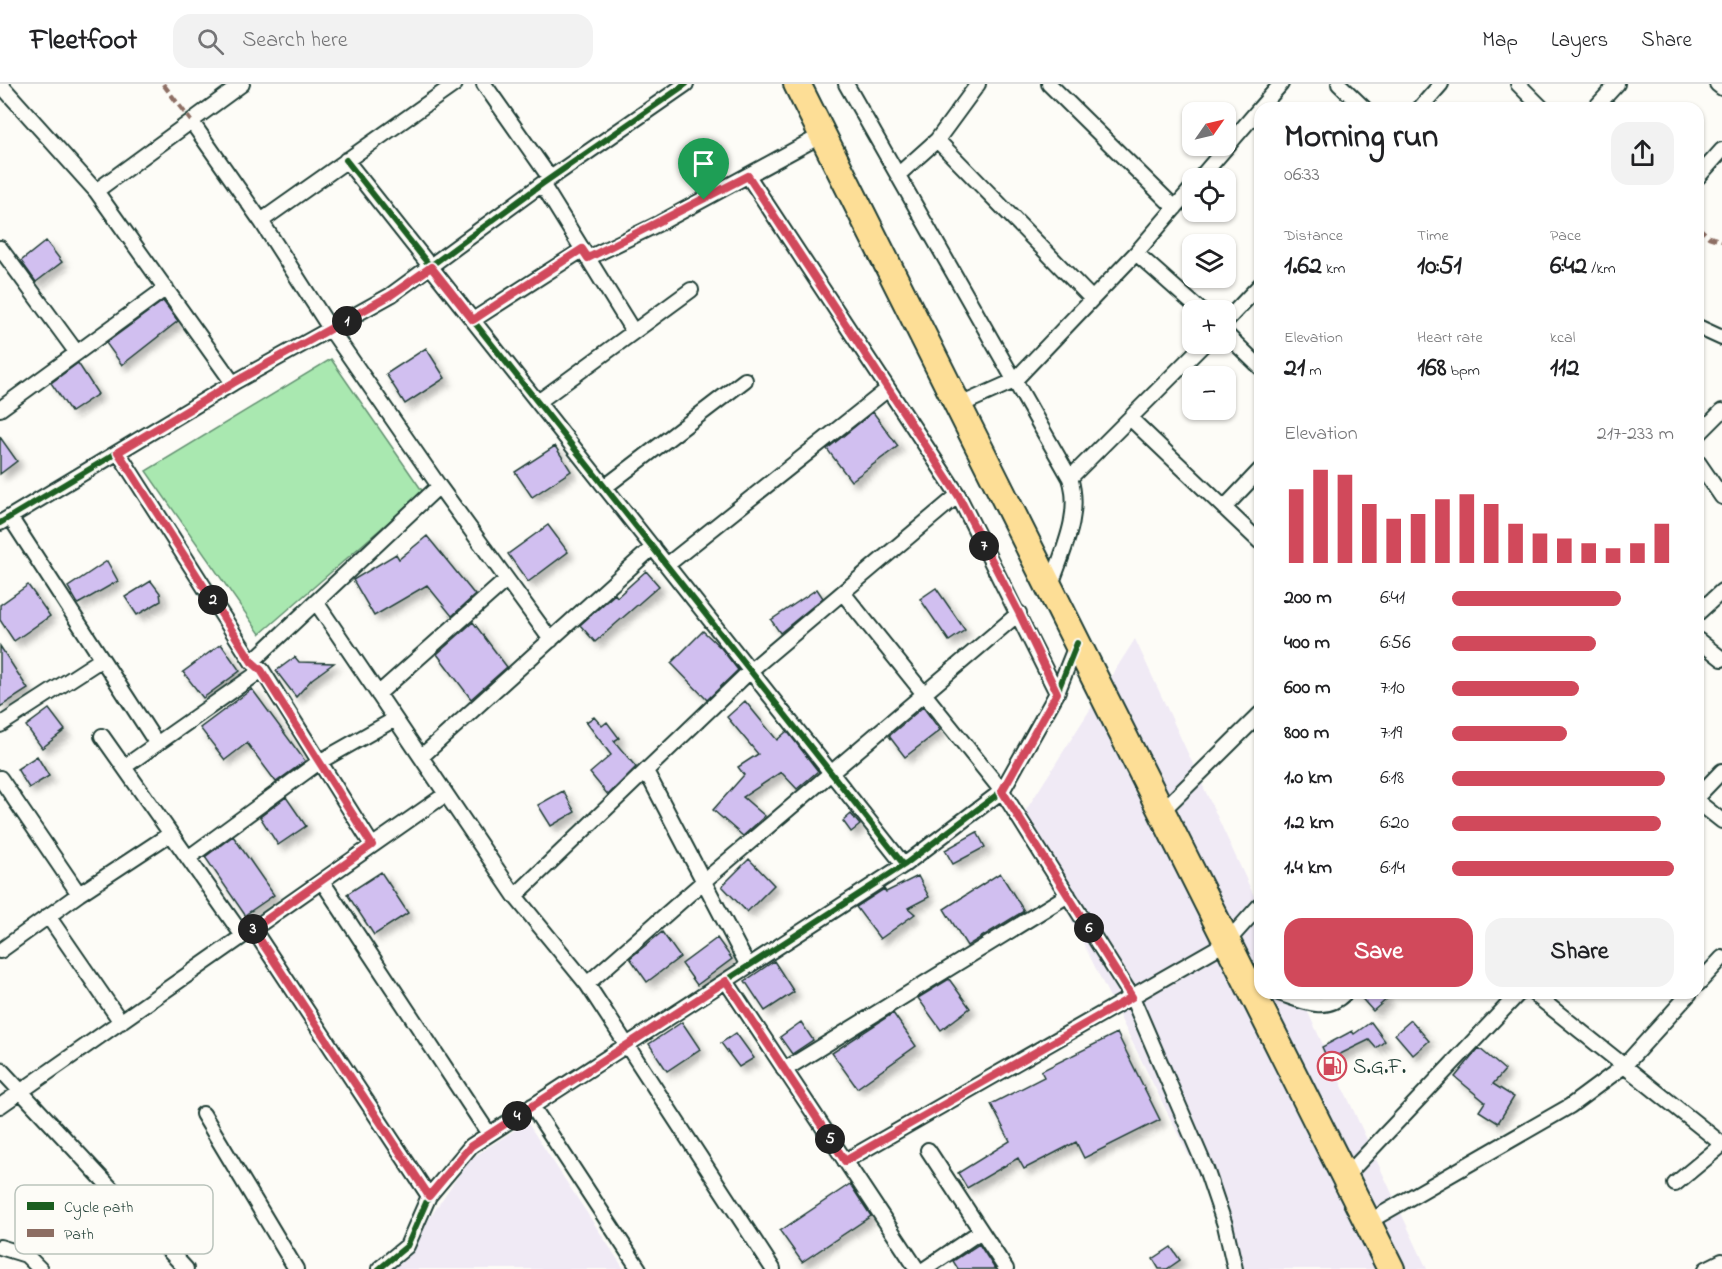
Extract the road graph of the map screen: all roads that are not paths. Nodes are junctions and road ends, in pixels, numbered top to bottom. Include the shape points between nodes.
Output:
1 (0, 84) edge
2 (242, 84) edge
3 (455, 84) edge
4 (483, 84) edge
5 (686, 84) edge
6 (796, 84) edge
7 (846, 84) edge
8 (978, 84) edge
9 (1049, 84) edge
10 (1281, 84) edge
11 (1339, 84) edge
12 (1441, 84) edge
13 (1518, 84) edge
14 (1617, 84) edge
15 (1717, 84) edge
16 (1722, 88) edge
17 (1265, 102) edge
18 (1358, 102) edge
19 (1425, 102) edge
20 (1536, 102) edge
21 (1600, 102) edge
22 (1254, 115) edge
23 (191, 121) junction
24 (822, 135) junction
25 (937, 140) junction
26 (1722, 150) edge
27 (346, 160) junction
28 (1209, 168) edge
29 (1704, 170) edge
30 (899, 174) junction
31 (748, 176) junction
32 (546, 181) junction
33 (96, 190) junction
34 (1182, 200) edge
35 (1175, 208) junction
36 (261, 221) junction
37 (0, 248) edge
38 (1136, 253) junction
39 (585, 254) junction
40 (431, 267) junction
41 (166, 288) junction
42 (691, 290) dead end
43 (1254, 291) edge
44 (1092, 299) junction
45 (1189, 300) edge
46 (1236, 310) edge
47 (473, 320) junction
48 (331, 330) junction
49 (1704, 330) edge
50 (633, 331) junction
51 (1722, 338) edge
52 (1236, 344) edge
53 (77, 353) junction
54 (1194, 354) edge
55 (1254, 361) edge
56 (745, 380) dead end
57 (1014, 381) junction
58 (233, 383) junction
59 (888, 389) junction
60 (538, 402) junction
61 (958, 406) junction
62 (0, 409) edge
63 (1722, 411) edge
64 (1130, 418) junction
65 (1704, 429) edge
66 (118, 452) junction
67 (1704, 471) edge
68 (1254, 476) edge
69 (1071, 478) junction
70 (439, 486) junction
71 (605, 487) junction
72 (958, 495) junction
73 (1722, 497) edge
74 (1224, 508) junction
75 (5, 520) edge
76 (1254, 536) edge
77 (653, 547) junction
78 (667, 565) junction
79 (506, 580) junction
80 (1049, 588) junction
81 (1722, 591) edge
82 (843, 593) junction
83 (316, 602) junction
84 (1704, 608) edge
85 (1019, 613) junction
86 (550, 640) junction
87 (1077, 643) junction
88 (1704, 645) edge
89 (102, 659) junction
90 (1722, 659) edge
91 (257, 666) junction
92 (751, 670) junction
93 (1057, 693) junction
94 (378, 694) junction
95 (924, 694) junction
96 (395, 719) junction
97 (1254, 720) edge
98 (0, 725) edge
99 (102, 736) dead end
100 (157, 744) junction
101 (421, 757) junction
102 (319, 762) junction
103 (124, 768) junction
104 (646, 771) junction
105 (1722, 771) edge
106 (831, 772) junction
107 (0, 778) edge
108 (1704, 790) edge
109 (1002, 791) junction
110 (4, 794) edge
111 (446, 794) junction
112 (1704, 807) edge
113 (1162, 812) junction
114 (1722, 821) edge
115 (170, 834) junction
116 (372, 845) junction
117 (188, 858) junction
118 (904, 864) junction
119 (322, 881) junction
120 (704, 881) junction
121 (79, 894) junction
122 (1068, 895) junction
123 (515, 896) junction
124 (1254, 912) edge
125 (48, 916) junction
126 (248, 932) junction
127 (1227, 942) junction
128 (0, 951) edge
129 (1722, 958) edge
130 (748, 966) junction
131 (1707, 974) edge
132 (726, 981) junction
133 (587, 984) junction
134 (1254, 985) edge
135 (1132, 997) junction
136 (1261, 999) edge
137 (1300, 999) edge
138 (1340, 999) edge
139 (1513, 999) edge
140 (1540, 999) edge
141 (1684, 999) edge
142 (121, 1022) junction
143 (627, 1044) junction
144 (1624, 1066) junction
145 (0, 1069) edge
146 (784, 1070) junction
147 (20, 1092) junction
148 (0, 1106) edge
149 (532, 1106) junction
150 (203, 1114) dead end
151 (489, 1134) junction
152 (1722, 1144) edge
153 (928, 1150) dead end
154 (845, 1161) junction
155 (1345, 1177) junction
156 (1675, 1184) dead end
157 (107, 1185) edge
158 (429, 1196) junction
159 (1368, 1222) junction
160 (981, 1231) junction
161 (0, 1247) edge
162 (15, 1252) edge
163 (23, 1254) edge
164 (172, 1254) edge
165 (1722, 1261) edge
166 (40, 1269) edge
167 (186, 1269) edge
168 (296, 1269) edge
169 (379, 1269) edge
170 (639, 1269) edge
171 (773, 1269) edge
172 (917, 1269) edge
173 (925, 1269) edge
174 (1006, 1269) edge
175 (1235, 1269) edge
176 (1391, 1269) edge
177 (1706, 1269) edge

1 - 33 street
2 - 23 street
3 - 27 street
4 - 32 street
5 - 32 street
6 - 24 highway
7 - 30 street
8 - 25 street
9 - 35 street
10 - 17 street
11 - 18 street
12 - 19 street
13 - 20 street
14 - 21 street
15 - 16 street
22 - 28 street
23 - 33 street
23 - 36 street
24 - 31 street
24 - 61 highway
25 - 30 street
25 - 44 street
26 - 29 street
27 - 36 street
27 - 40 street
30 - 57 street
31 - 39 street
31 - 59 street
32 - 39 street
32 - 40 street
33 - 41 street
34 - 35 street
35 - 38 street
36 - 48 street
37 - 53 street
38 - 44 street
38 - 45 street
39 - 47 street
39 - 50 street
40 - 47 street
40 - 48 street
41 - 53 street
41 - 58 street
42 - 50 street
43 - 46 street
44 - 57 street
47 - 60 street
48 - 58 street
48 - 70 street
49 - 51 street
50 - 60 street
52 - 55 street
53 - 62 street
54 - 64 street
56 - 71 street
57 - 61 street
57 - 69 street
58 - 66 street
59 - 72 street
59 - 78 street
60 - 71 street
61 - 80 highway
63 - 65 street
64 - 69 street
64 - 74 street
66 - 75 street
66 - 91 street
67 - 73 street
68 - 74 street
69 - 80 street via 1075,493 1073,524
70 - 79 street
70 - 83 street
71 - 77 street
72 - 82 street
72 - 85 street
74 - 76 street
75 - 89 street
77 - 78 street
77 - 86 street
78 - 92 street
79 - 86 street
79 - 94 street
80 - 87 highway
81 - 84 street
82 - 92 street
82 - 95 street
83 - 91 street
83 - 94 street
85 - 93 street
85 - 95 street
86 - 101 street
87 - 93 street
87 - 113 highway
88 - 90 street
89 - 98 street
89 - 100 street
91 - 100 street
91 - 102 street
92 - 104 street
92 - 106 street
93 - 109 street
94 - 96 street
95 - 106 street
95 - 109 street
96 - 101 street
96 - 102 street
97 - 113 street
99 - 103 street
100 - 103 street
101 - 111 street
102 - 116 street
102 - 117 street
103 - 115 street
104 - 120 street
104 - 123 street
105 - 108 street
106 - 118 street
106 - 120 street
107 - 110 street
109 - 118 street
109 - 122 street
110 - 121 street
111 - 116 street
111 - 123 street
112 - 114 street
113 - 127 highway
115 - 117 street
115 - 121 street
116 - 119 street
117 - 126 street
118 - 130 street
119 - 126 street
119 - 151 street
120 - 130 street
120 - 133 street
121 - 125 street
122 - 135 street
122 - 146 street
123 - 133 street
124 - 127 street
125 - 128 street
125 - 142 street
126 - 142 street
126 - 158 street
127 - 134 highway
127 - 135 street
129 - 131 street
130 - 132 street
132 - 143 street
132 - 146 street
133 - 143 street
135 - 154 street
135 - 175 street via 1206,1169
136 - 155 highway
137 - 138 street via 1321,1005
139 - 155 street
140 - 144 street
141 - 144 street
142 - 147 street
143 - 149 street
143 - 171 street
144 - 152 street
144 - 159 street via 1570,1106
145 - 147 street
146 - 154 street
147 - 148 street
147 - 157 street
149 - 151 street
149 - 170 street
150 - 168 street
151 - 158 street via 471,1146
152 - 156 street
153 - 160 street
154 - 172 street
155 - 159 highway
158 - 169 street via 407,1245
159 - 176 highway
160 - 173 street
160 - 174 street
161 - 162 street
163 - 166 street
164 - 167 street
165 - 177 street

